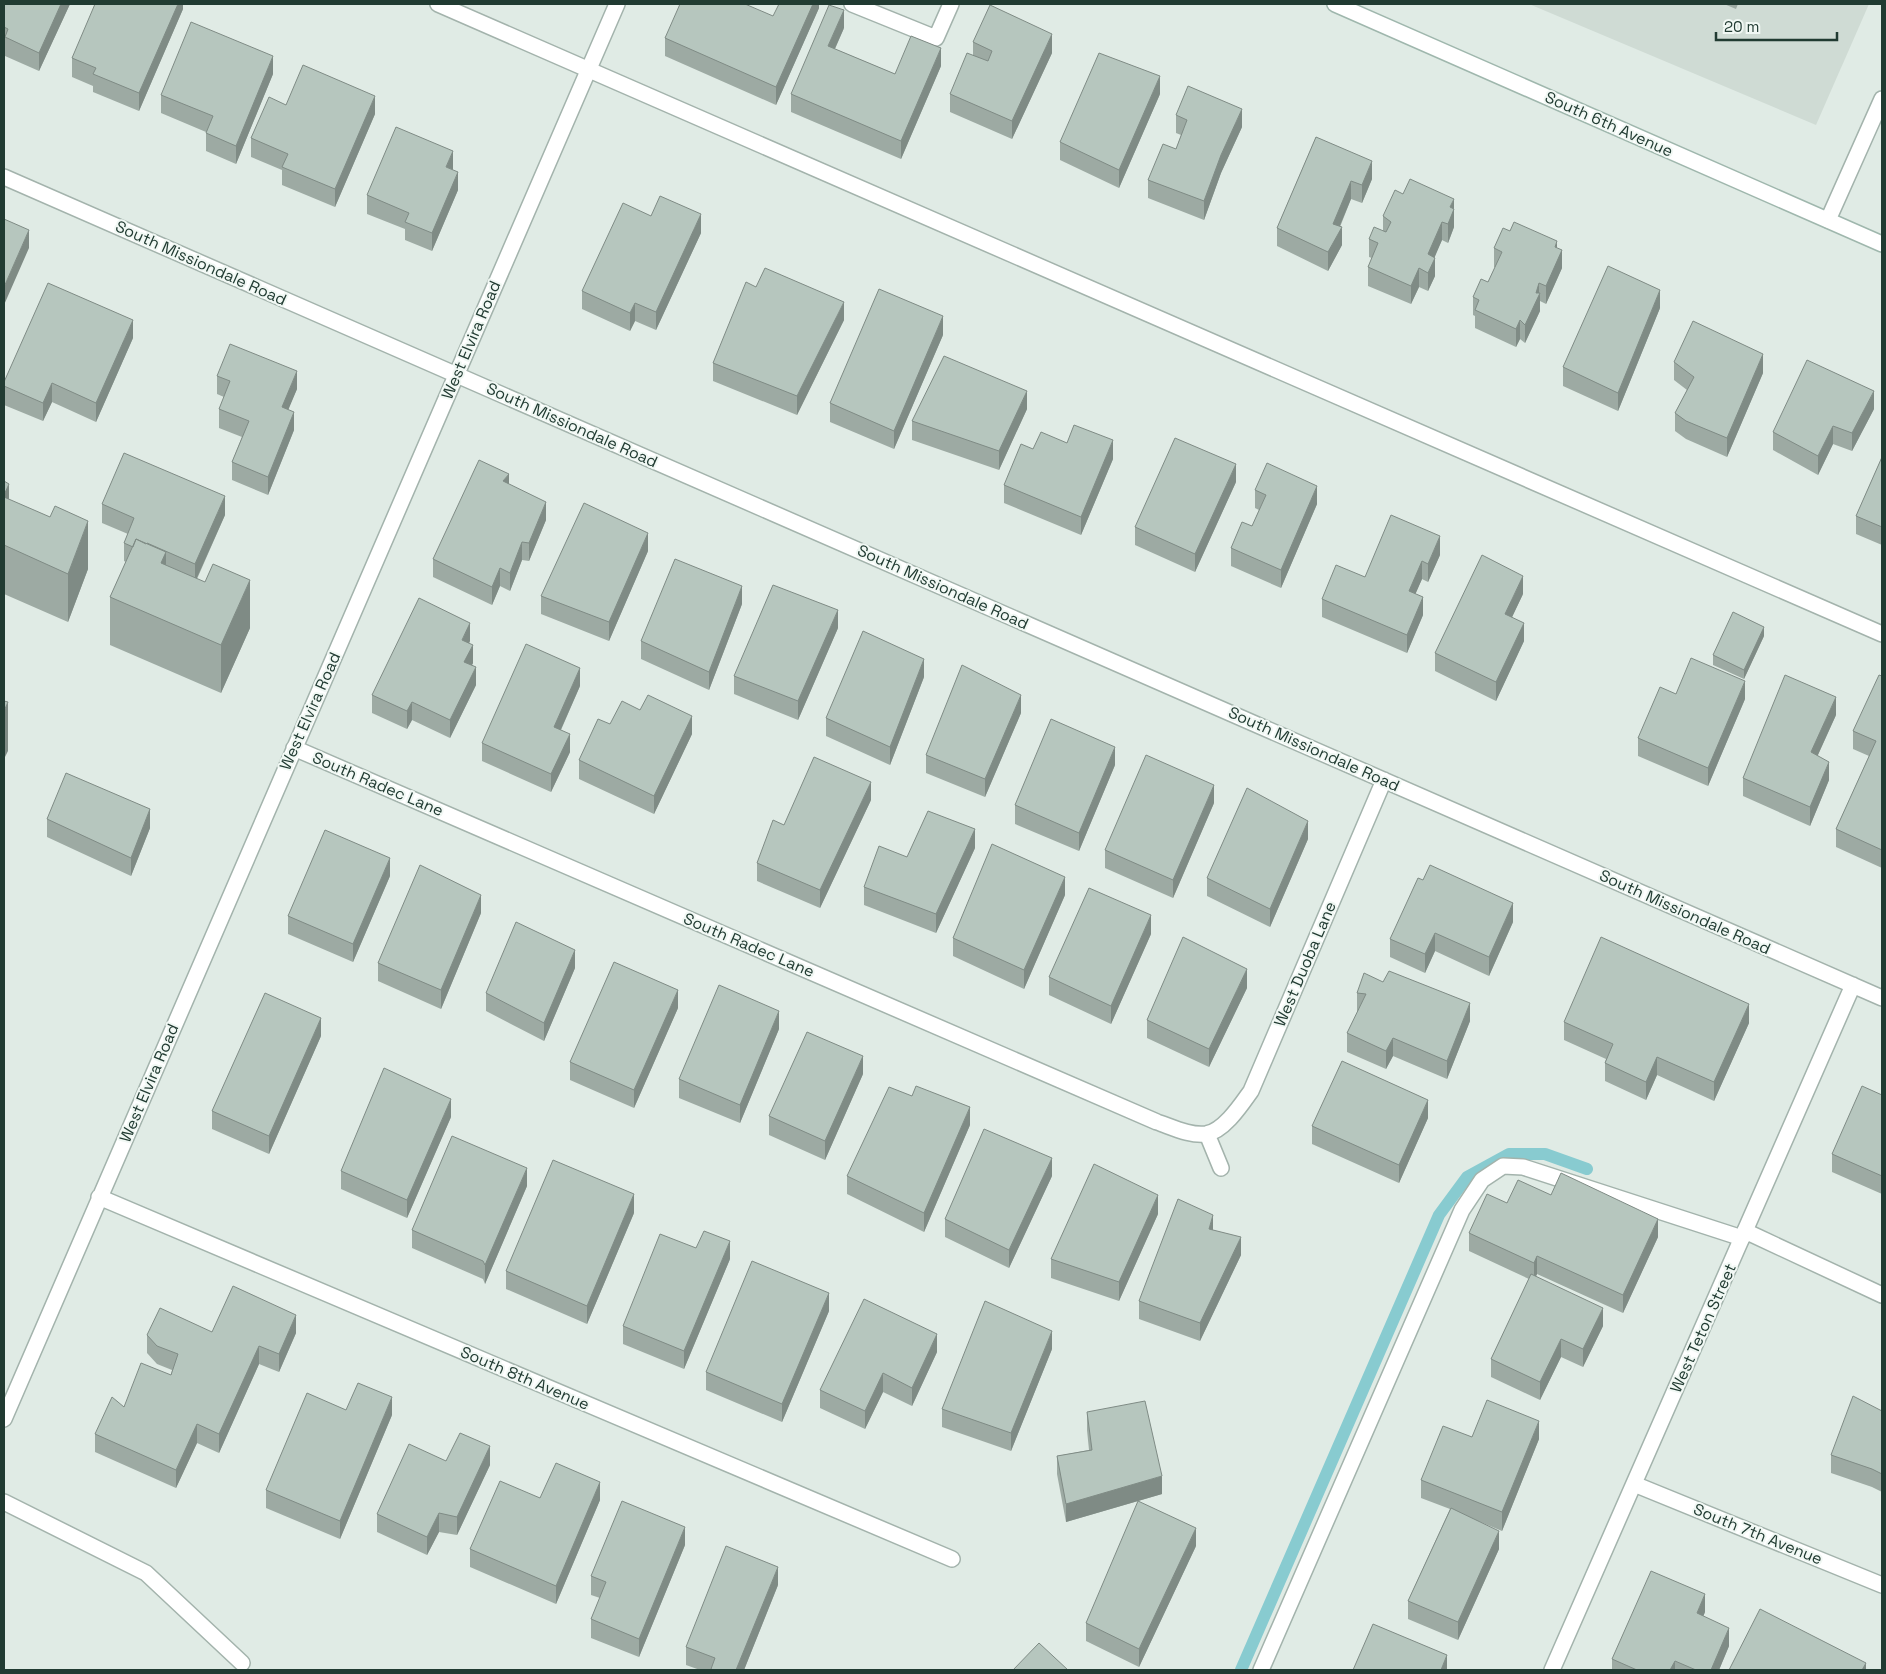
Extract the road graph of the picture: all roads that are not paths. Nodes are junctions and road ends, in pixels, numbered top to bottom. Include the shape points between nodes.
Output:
1 (438, 4) edge
2 (617, 4) edge
3 (852, 4) edge
4 (951, 4) edge
5 (1335, 4) edge
6 (589, 69) junction
7 (1882, 99) edge
8 (4, 177) edge
9 (1828, 220) junction
10 (1882, 244) edge
11 (456, 375) junction
12 (1882, 634) edge
13 (294, 748) junction
14 (1384, 780) junction
15 (1853, 985) junction
16 (1882, 998) edge
17 (1207, 1134) junction
18 (1221, 1168) dead end
19 (100, 1197) junction
20 (1744, 1235) junction
21 (1882, 1295) edge
22 (4, 1418) edge
23 (1634, 1484) junction
24 (4, 1502) edge
25 (952, 1559) dead end
26 (1882, 1585) edge
27 (242, 1663) dead end
28 (1261, 1670) edge
29 (1552, 1670) edge

1 - 6 street
2 - 6 street, West Elvira Road
3 - 4 street via 936,38
5 - 9 street, South 6th Avenue
6 - 11 street, West Elvira Road
6 - 12 street
7 - 9 street
8 - 11 street, South Missiondale Road
9 - 10 street, South 6th Avenue
11 - 13 street, West Elvira Road
11 - 14 street, South Missiondale Road
13 - 17 street, South Radec Lane via 1157,1122 1185,1132
13 - 19 street, West Elvira Road
14 - 15 street, South Missiondale Road
14 - 17 street, West Duoba Lane via 1251,1091 1234,1115
15 - 16 street, South Missiondale Road
15 - 20 street, West Teton Street
17 - 18 street
19 - 22 street, West Elvira Road
19 - 25 street, South 8th Avenue
20 - 21 street
20 - 23 street, West Teton Street
20 - 28 street via 1523,1167 1503,1166 1482,1180 1462,1210 1432,1275
23 - 26 street, South 7th Avenue
23 - 29 street, West Teton Street
24 - 27 street via 146,1573

